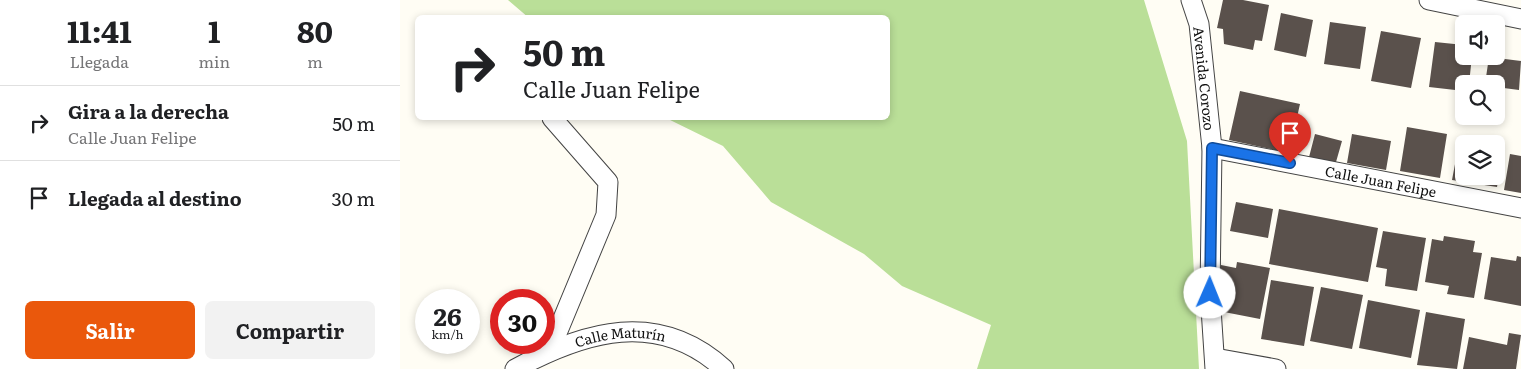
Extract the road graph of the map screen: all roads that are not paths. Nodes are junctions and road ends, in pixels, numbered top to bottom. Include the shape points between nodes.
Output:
1 (1191, 0) edge
2 (1429, 0) edge
3 (1521, 19) edge
4 (554, 120) edge
5 (1212, 148) junction
6 (1521, 208) edge
7 (555, 338) edge
8 (555, 348) edge
9 (542, 354) edge
10 (1215, 363) edge
11 (514, 369) edge
12 (724, 369) edge
13 (1276, 369) edge

1 - 5 street, Avenida Corozo via 1199,24
2 - 3 street
4 - 7 street via 608,182 606,215
5 - 6 street, Calle Juan Felipe
5 - 10 street, Avenida Corozo via 1210,293
8 - 12 street, Calle Maturín via 593,336 624,331 662,333 708,354
9 - 11 street, Calle Maturín
10 - 13 street

